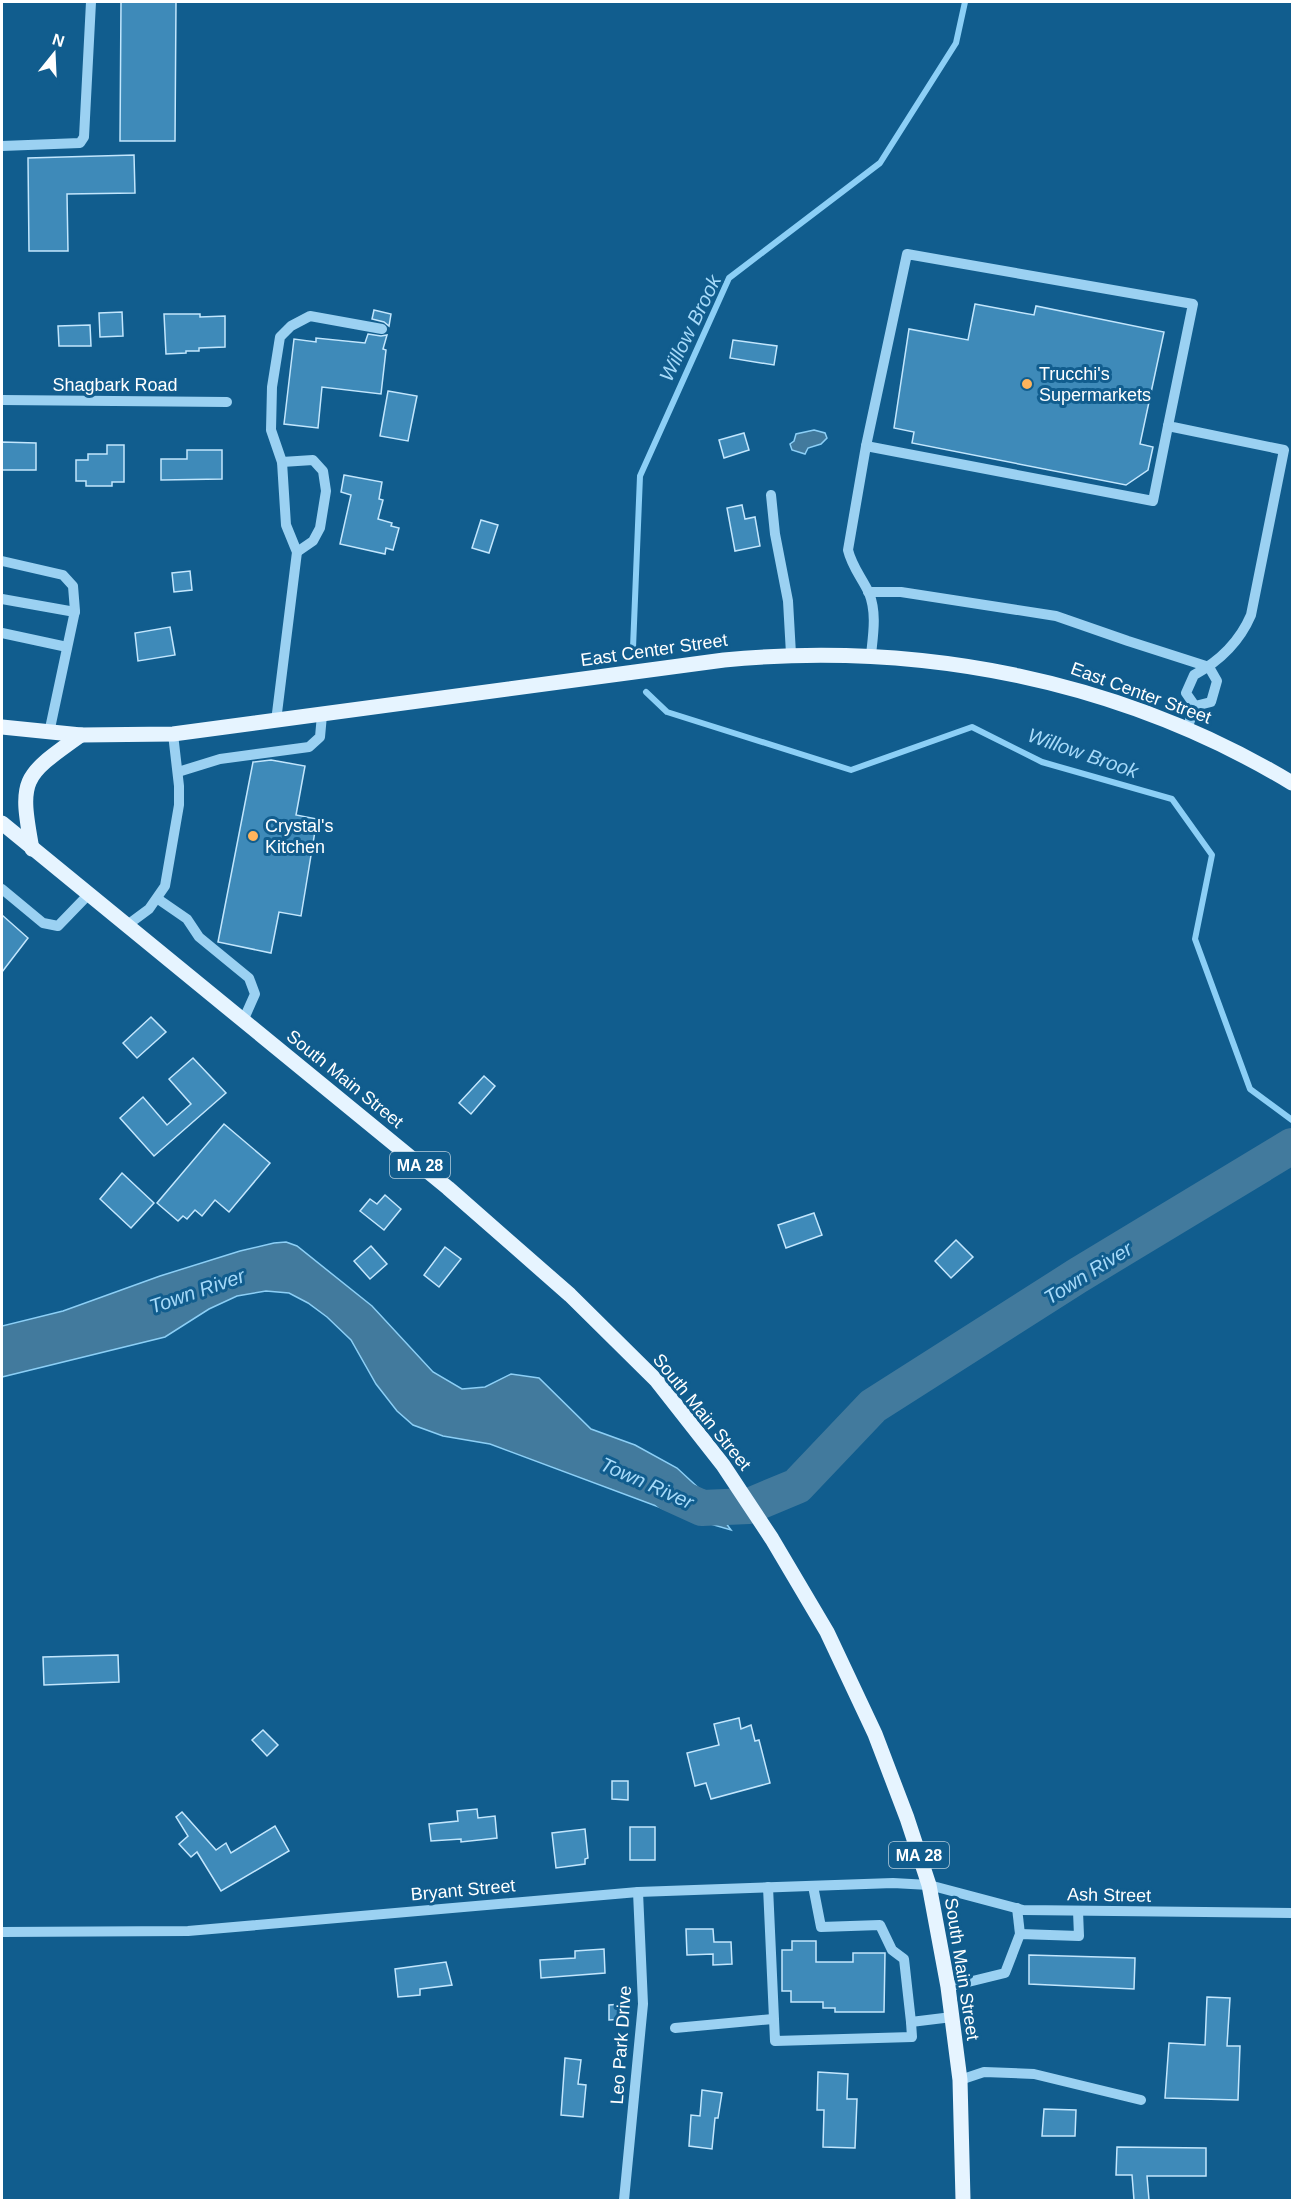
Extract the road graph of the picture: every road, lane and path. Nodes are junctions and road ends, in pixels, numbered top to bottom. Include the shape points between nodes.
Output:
1 (91, 2) edge
2 (2, 146) edge
3 (382, 329) dead end
4 (2, 400) edge
5 (227, 402) dead end
6 (1168, 426) junction
7 (866, 446) junction
8 (282, 462) junction
9 (771, 495) dead end
10 (297, 552) junction
11 (2, 561) edge
12 (868, 592) junction
13 (2, 599) edge
14 (75, 612) junction
15 (2, 633) edge
16 (67, 647) junction
17 (791, 654) junction
18 (871, 655) junction
19 (1209, 667) junction
20 (1195, 706) junction
21 (322, 715) junction
22 (276, 721) junction
23 (2, 728) edge
24 (1187, 729) junction
25 (49, 733) junction
26 (173, 734) junction
27 (81, 735) junction
28 (178, 772) junction
29 (1293, 783) edge
30 (2, 823) edge
31 (2, 834) edge
32 (18, 838) junction
33 (32, 849) junction
34 (2, 889) edge
35 (88, 895) junction
36 (158, 899) junction
37 (126, 926) junction
38 (243, 1021) junction
39 (929, 1885) junction
40 (813, 1886) junction
41 (768, 1887) junction
42 (638, 1892) junction
43 (1017, 1908) junction
44 (1078, 1911) junction
45 (1293, 1913) edge
46 (2, 1932) edge
47 (1020, 1934) junction
48 (948, 1987) junction
49 (952, 2016) junction
50 (773, 2019) junction
51 (911, 2022) junction
52 (675, 2028) dead end
53 (960, 2080) junction
54 (1141, 2100) dead end
55 (624, 2200) edge
56 (963, 2200) edge

1 - 2 street via 84,137 80,143
3 - 8 street via 310,316 280,337 272,387 271,430
4 - 5 street, Shagbark Road
6 - 7 street via 1154,501
6 - 7 street via 1193,304 907,254
6 - 19 street via 1284,450 1251,615 1229,651
7 - 12 street via 848,550 851,564
8 - 10 street via 286,525
8 - 10 street via 313,460 323,471 326,491 320,528 314,541
9 - 17 street via 786,590
10 - 22 street
11 - 14 street via 63,575 73,586
12 - 18 street via 874,626
12 - 19 street via 901,592 1056,616
13 - 14 street
14 - 16 street
15 - 16 street
16 - 25 street
17 - 18 main road, East Center Street
17 - 21 main road, East Center Street via 410,700
18 - 24 main road, East Center Street via 1025,676 1130,706
19 - 20 street via 1194,675 1186,693
19 - 20 street via 1217,681 1211,702
20 - 24 street
21 - 22 main road, East Center Street
21 - 28 street via 320,737 309,747 220,759
22 - 26 main road, East Center Street
23 - 25 main road, East Center Street
24 - 29 main road, East Center Street via 1249,757
25 - 27 main road, East Center Street
26 - 27 main road, East Center Street
26 - 28 street
27 - 33 main road via 45,760 29,780 25,811
28 - 36 street via 179,805 165,886
30 - 32 main road, South Main Street / MA 28
31 - 32 street
32 - 33 main road, South Main Street / MA 28
33 - 35 main road, South Main Street / MA 28
34 - 35 street via 43,923 58,926
35 - 37 main road, South Main Street / MA 28
36 - 37 street
36 - 38 street via 187,919 199,937 249,978 255,994
37 - 38 main road, South Main Street / MA 28
38 - 39 main road, South Main Street / MA 28 via 448,1188 570,1295 657,1381 723,1465 827,1632 875,1734
39 - 40 street, Bryant Street
39 - 43 street, Ash Street
39 - 48 main road, South Main Street / MA 28
40 - 41 street, Bryant Street
40 - 51 street via 821,1927 880,1925 892,1950 904,1959
41 - 42 street, Bryant Street
41 - 50 street
42 - 46 street, Bryant Street via 188,1931
42 - 55 street, Leo Park Drive via 643,2004
43 - 44 street, Ash Street
43 - 47 street
44 - 45 street, Ash Street
44 - 47 street via 1079,1936
47 - 48 street via 1005,1973
48 - 49 main road, South Main Street / MA 28
49 - 51 street
49 - 53 main road, South Main Street / MA 28
50 - 51 street via 775,2041 912,2037
50 - 52 street
53 - 54 street via 984,2072 1034,2074
53 - 56 main road, South Main Street / MA 28

